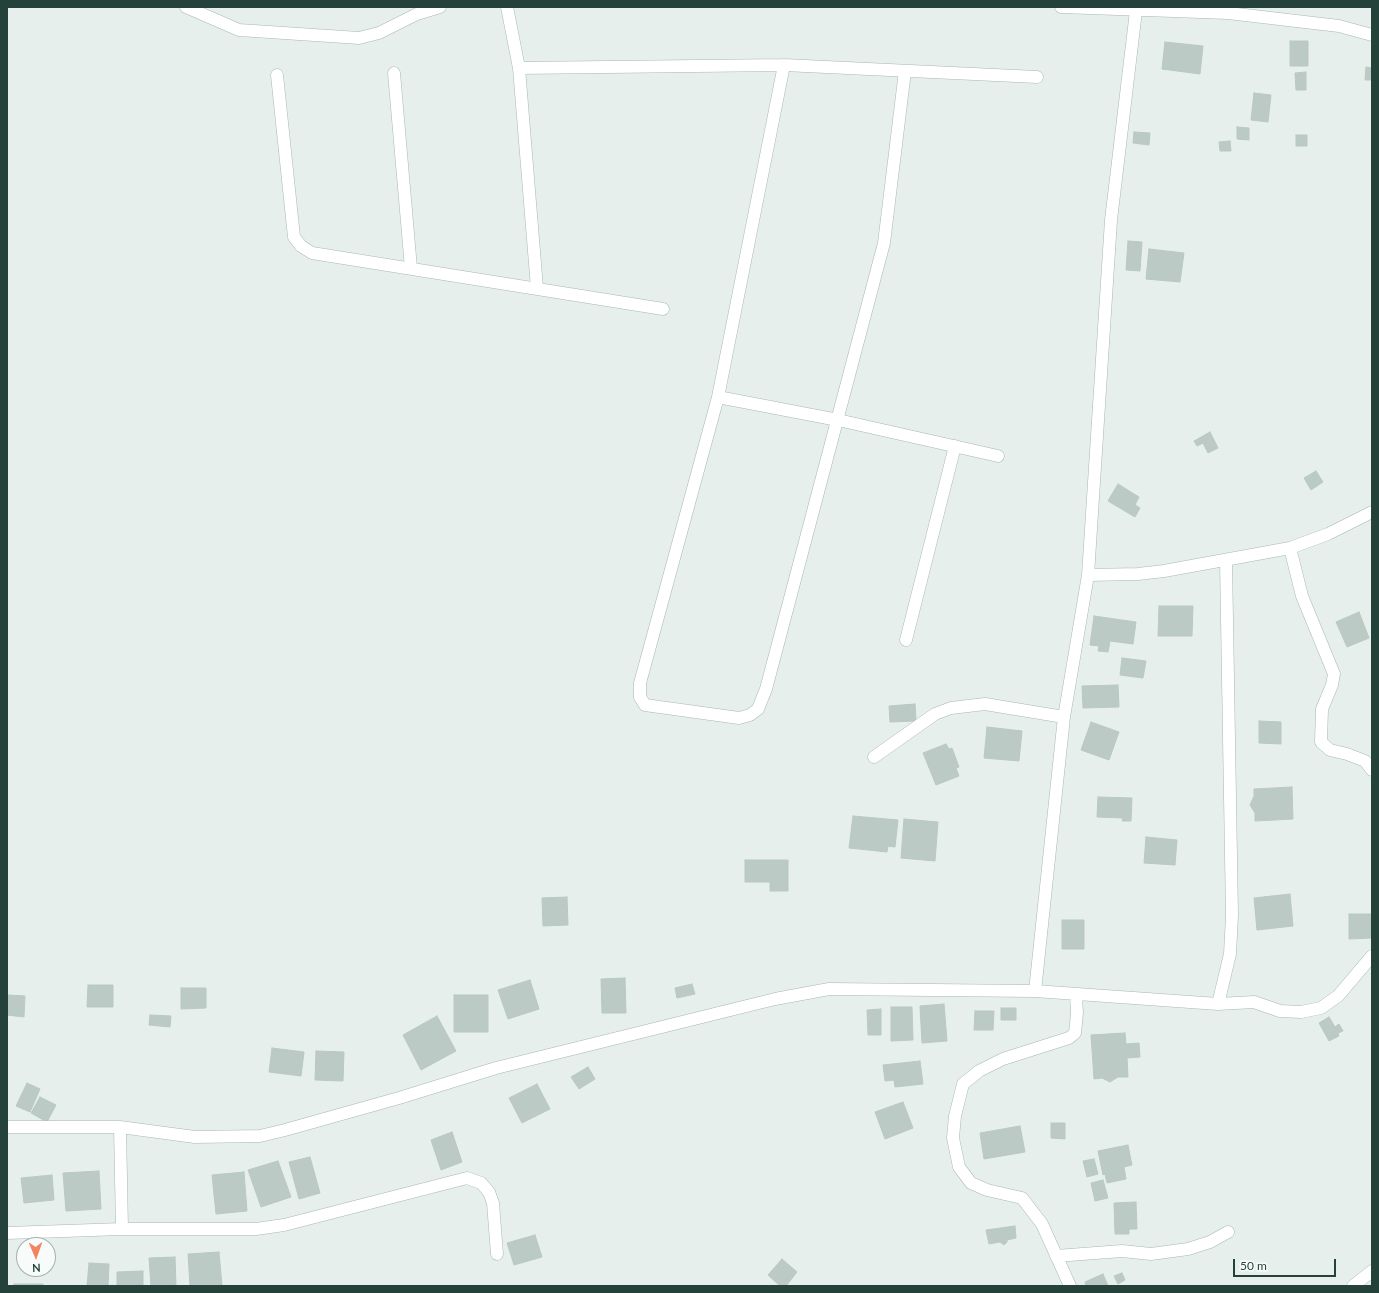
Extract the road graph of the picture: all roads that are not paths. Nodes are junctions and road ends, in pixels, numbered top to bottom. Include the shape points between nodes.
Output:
1 (186, 7) edge
2 (440, 7) edge
3 (507, 7) edge
4 (1061, 7) edge
5 (1136, 11) junction
6 (1372, 35) edge
7 (784, 65) junction
8 (519, 68) junction
9 (905, 70) junction
10 (394, 73) dead end
11 (277, 75) dead end
12 (1037, 77) dead end
13 (412, 268) junction
14 (537, 288) junction
15 (663, 309) dead end
16 (718, 397) junction
17 (838, 420) junction
18 (955, 446) junction
19 (998, 456) dead end
20 (1372, 512) edge
21 (1290, 548) junction
22 (1226, 560) junction
23 (1088, 575) junction
24 (906, 640) dead end
25 (1064, 717) junction
26 (874, 757) dead end
27 (1372, 770) edge
28 (1372, 956) edge
29 (1035, 991) junction
30 (1076, 995) junction
31 (1218, 1004) junction
32 (7, 1127) edge
33 (120, 1127) junction
34 (122, 1230) junction
35 (1228, 1232) dead end
36 (7, 1233) edge
37 (497, 1254) dead end
38 (1056, 1256) junction
39 (1372, 1271) edge
40 (1070, 1286) edge
41 (1353, 1286) edge

1 - 2 street via 239,30 359,38 379,33 417,14
3 - 8 street
4 - 5 street
5 - 6 street via 1228,14 1340,26
5 - 23 street via 1112,220
7 - 8 street
7 - 9 street
7 - 16 street
8 - 14 street
9 - 12 street
9 - 17 street via 884,243
10 - 13 street
11 - 13 street via 294,237 301,246 312,253
13 - 14 street
14 - 15 street
16 - 17 street
16 - 17 street via 640,683 640,697 645,705 739,718 758,709 766,689
17 - 18 street
18 - 19 street
18 - 24 street
20 - 21 street via 1328,534
21 - 22 street
21 - 27 street via 1302,596 1334,674 1322,709 1321,742 1330,750 1365,762
22 - 23 street via 1138,574
22 - 31 street via 1232,915 1230,954
23 - 25 street
25 - 26 street via 985,704 951,708 935,714
25 - 29 street
28 - 31 street via 1338,996 1321,1008 1301,1012 1280,1011 1254,1002
29 - 30 street
29 - 33 street via 829,989 803,993 496,1068 260,1136 195,1137
30 - 31 street
30 - 38 street via 1076,1033 1069,1038 1004,1059 979,1071 963,1084 955,1116 953,1138 959,1167 971,1182 987,1190 1022,1198 1042,1224
32 - 33 street
33 - 34 street
34 - 36 street
34 - 37 street via 256,1229 284,1225 467,1178 481,1183 489,1192 493,1203
35 - 38 street via 1188,1250 1151,1254 1122,1251
38 - 40 street
39 - 41 street

